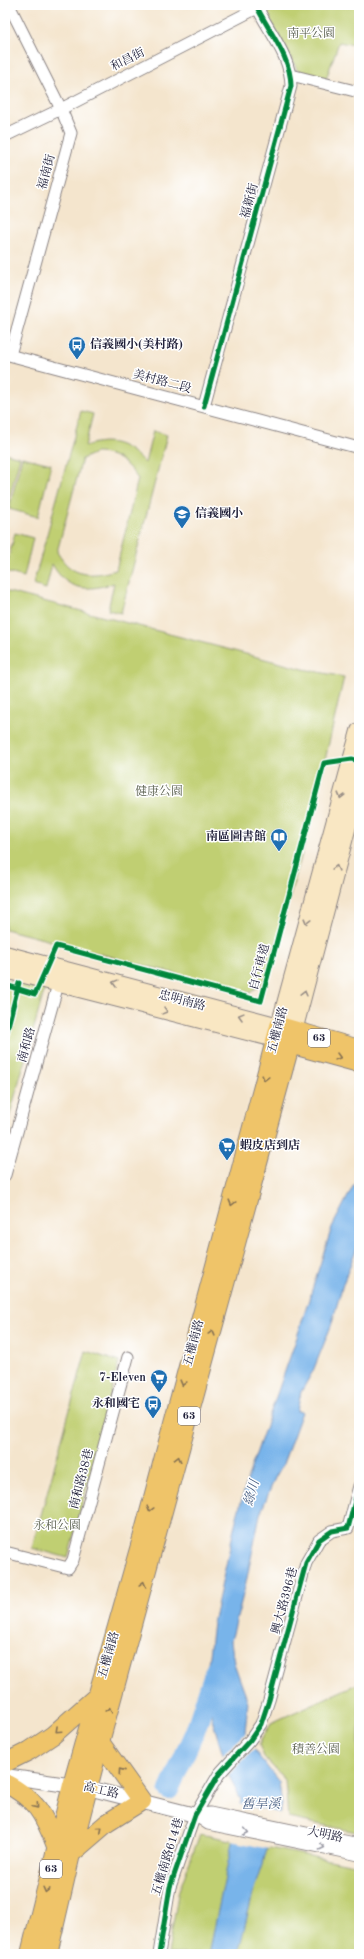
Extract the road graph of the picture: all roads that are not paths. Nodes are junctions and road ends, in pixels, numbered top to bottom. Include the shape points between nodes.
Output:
1 (9, 5) edge
2 (259, 6) edge
3 (291, 75) junction
4 (359, 92) edge
5 (61, 109) junction
6 (5, 136) edge
7 (7, 354) edge
8 (204, 406) junction
9 (359, 448) edge
10 (359, 731) edge
11 (355, 778) edge
12 (5, 954) edge
13 (5, 970) edge
14 (60, 976) junction
15 (284, 1035) junction
16 (359, 1049) edge
17 (359, 1063) edge
18 (5, 1175) edge
19 (128, 1357) dead end
20 (359, 1486) edge
21 (5, 1552) edge
22 (98, 1695) junction
23 (250, 1740) joint
24 (100, 1742) junction
25 (5, 1763) edge
26 (5, 1776) edge
27 (5, 1783) edge
28 (80, 1786) junction
29 (142, 1801) junction
30 (195, 1815) junction
31 (286, 1834) junction
32 (359, 1844) edge
33 (64, 1850) junction
34 (359, 1855) edge
35 (30, 1954) edge
36 (48, 1954) edge
37 (160, 1954) edge

1 - 5 street, 福南街
2 - 3 street, 福新街
2 - 5 street, 和昌街
3 - 4 street
3 - 8 street, 福新街 via 289,94
5 - 6 street, 和昌街
5 - 7 street, 福南街 via 71,133
7 - 8 street, 美村路二段
8 - 9 street, 美村路二段
10 - 11 main road, 五權南路
11 - 15 main road, 五權南路
12 - 14 main road, 忠明南路
13 - 14 main road, 忠明南路
14 - 15 main road, 忠明南路
14 - 18 street, 南和路
15 - 16 main road, 忠明南路 / 63
15 -> 17 main road, 忠明南路 / 63
15 -> 22 main road, 五權南路 / 63
24 -> 15 main road, 五權南路 / 63
19 - 21 street, 南和路38巷 via 73,1560 68,1568
20 - 23 street, 興大路396巷 via 348,1528 332,1531 320,1540 306,1564 269,1700 261,1724
22 -> 25 main road via 30,1752
22 - 28 main road, 五權南路 / 63
23 - 30 street, 五權南路614巷 via 219,1774
24 - 28 main road, 五權南路 / 63
29 -> 24 main road
26 - 28 street, 高工路
27 -> 33 main road via 22,1792 36,1805
28 - 29 street, 高工路
28 - 33 main road, 五權南路 / 63
29 - 30 street, 高工路
33 -> 29 main road
30 - 31 street, 高工路 via 210,1813
30 -> 31 street, 高工路 via 208,1824
30 - 37 street, 五權南路614巷 via 170,1887
31 - 32 street, 大明路
31 -> 34 street, 大明路
33 -> 35 main road, 五權南路 / 63
33 - 36 main road, 五權南路 / 63

